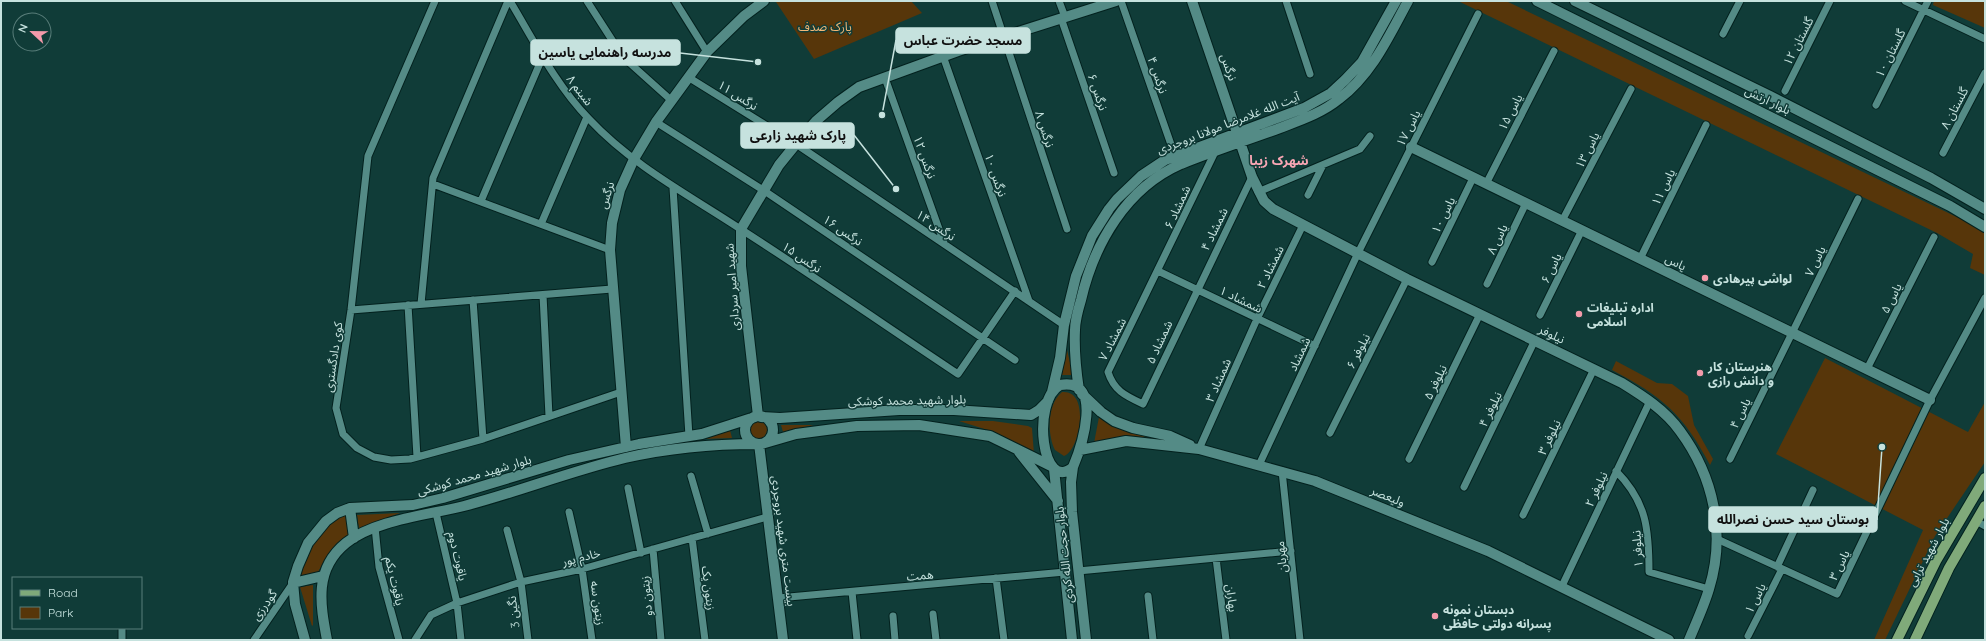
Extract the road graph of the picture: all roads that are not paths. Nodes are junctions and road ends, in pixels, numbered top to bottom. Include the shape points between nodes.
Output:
1 (435, 1) edge
2 (509, 1) edge
3 (587, 1) edge
4 (674, 1) edge
5 (764, 1) edge
6 (992, 1) edge
7 (1059, 1) edge
8 (1116, 1) edge
9 (1121, 1) edge
10 (1192, 1) edge
11 (1286, 1) edge
12 (1396, 1) edge
13 (1408, 1) edge
14 (1537, 1) edge
15 (1575, 1) edge
16 (1740, 1) edge
17 (1830, 1) edge
18 (1905, 1) edge
19 (1928, 1) edge
20 (1924, 10) junction
21 (1478, 14) dead end
22 (1063, 18) junction
23 (1723, 34) dead end
24 (1003, 36) junction
25 (1985, 39) edge
26 (1554, 51) dead end
27 (707, 52) junction
28 (543, 56) junction
29 (943, 56) junction
30 (1985, 73) edge
31 (1310, 74) dead end
32 (688, 78) junction
33 (885, 78) junction
34 (1631, 89) dead end
35 (1785, 91) dead end
36 (672, 100) junction
37 (1781, 102) junction
38 (1876, 106) dead end
39 (587, 117) junction
40 (1774, 118) junction
41 (656, 122) junction
42 (1706, 125) dead end
43 (1269, 126) junction
44 (1370, 136) dead end
45 (1239, 137) junction
46 (796, 144) junction
47 (1411, 147) junction
48 (1215, 152) junction
49 (1943, 153) dead end
50 (1175, 156) junction
51 (634, 159) junction
52 (1324, 165) junction
53 (1114, 172) dead end
54 (1252, 177) junction
55 (1473, 178) junction
56 (433, 184) junction
57 (1486, 184) junction
58 (673, 188) junction
59 (763, 190) junction
60 (1258, 192) junction
61 (1308, 195) dead end
62 (1858, 199) dead end
63 (481, 202) junction
64 (1526, 203) junction
65 (1985, 209) edge
66 (1562, 221) junction
67 (541, 224) junction
68 (1303, 225) junction
69 (1985, 227) edge
70 (742, 229) junction
71 (1067, 229) dead end
72 (1582, 230) junction
73 (1934, 237) dead end
74 (944, 244) junction
75 (610, 250) junction
76 (1358, 253) junction
77 (1640, 259) junction
78 (1432, 262) dead end
79 (1158, 271) junction
80 (1407, 279) junction
81 (1487, 284) dead end
82 (612, 289) junction
83 (1196, 290) junction
84 (1015, 291) junction
85 (543, 294) junction
86 (1985, 298) edge
87 (473, 300) junction
88 (1028, 301) junction
89 (421, 304) junction
90 (408, 305) junction
91 (351, 310) junction
92 (1480, 314) junction
93 (1540, 315) dead end
94 (1258, 319) junction
95 (1064, 325) junction
96 (1075, 328) junction
97 (1791, 332) junction
98 (983, 337) junction
99 (1535, 340) junction
100 (1315, 346) junction
101 (1015, 360) dead end
102 (1594, 369) junction
103 (1867, 369) junction
104 (621, 392) junction
105 (1081, 392) junction
106 (1050, 396) junction
107 (1930, 400) junction
108 (1650, 401) junction
109 (1143, 404) joint
110 (549, 416) junction
111 (758, 417) junction
112 (1330, 433) dead end
113 (689, 436) junction
114 (483, 439) junction
115 (760, 444) junction
116 (626, 446) junction
117 (1199, 449) junction
118 (1080, 450) junction
119 (1018, 451) junction
120 (418, 457) junction
121 (1408, 459) dead end
122 (1730, 459) dead end
123 (1259, 465) junction
124 (1074, 467) junction
125 (1052, 468) junction
126 (1282, 471) junction
127 (1616, 471) junction
128 (692, 476) dead end
129 (1985, 478) edge
130 (1464, 487) dead end
131 (628, 488) dead end
132 (1813, 490) dead end
133 (1058, 501) junction
134 (1985, 506) edge
135 (350, 508) junction
136 (569, 512) dead end
137 (436, 513) junction
138 (1523, 515) dead end
139 (768, 517) junction
140 (1980, 524) edge
141 (375, 527) junction
142 (508, 530) dead end
143 (708, 534) junction
144 (354, 538) junction
145 (692, 538) junction
146 (1717, 539) junction
147 (653, 549) junction
148 (1291, 551) junction
149 (641, 553) junction
150 (1216, 558) junction
151 (1779, 568) junction
152 (582, 569) junction
153 (1078, 571) junction
154 (1065, 572) junction
155 (323, 576) junction
156 (996, 578) junction
157 (521, 582) junction
158 (293, 583) junction
159 (1562, 586) junction
160 (1709, 589) junction
161 (852, 592) junction
162 (1148, 596) dead end
163 (778, 598) junction
164 (457, 603) junction
165 (933, 614) dead end
166 (893, 616) dead end
167 (122, 629) edge
168 (1748, 636) dead end
169 (122, 640) edge
170 (254, 640) edge
171 (304, 640) edge
172 (328, 640) edge
173 (399, 640) edge
174 (415, 640) edge
175 (461, 640) edge
176 (528, 640) edge
177 (592, 640) edge
178 (661, 640) edge
179 (704, 640) edge
180 (783, 640) edge
181 (857, 640) edge
182 (895, 640) edge
183 (936, 640) edge
184 (1004, 640) edge
185 (1072, 640) edge
186 (1086, 640) edge
187 (1153, 640) edge
188 (1226, 640) edge
189 (1300, 640) edge
190 (1669, 640) edge
191 (1689, 640) edge
192 (1897, 640) edge
193 (1914, 640) edge

1 - 91 street, کوی دادگستری via 368,156
2 - 28 street, شبنم ۸
2 - 56 street via 433,178
3 - 36 street via 624,57
4 - 27 street
5 - 27 main road, نرگس via 744,16
6 - 24 street, نرگس ۸
7 - 22 street, نرگس ۶
8 - 22 main road, شهید امیر سرداری
9 - 50 street, نرگس ۴
10 - 45 main road, نرگس
11 - 31 street
12 - 43 main road, آیت الله غلامرضا مولانا بروجردی via 1370,50 1342,83 1314,103
13 - 43 main road, آیت الله غلامرضا مولانا بروجردی via 1368,71 1348,93 1320,112
14 - 40 main road, بلوار ارتش
15 - 37 main road, بلوار ارتش
16 - 23 street
17 - 35 street, گلستان ۱۲
18 - 20 street
19 - 20 street, گلستان ۱۰
20 - 25 street
20 - 38 street, گلستان ۱۰
21 - 47 street, یاس ۱۷
22 - 24 main road, شهید امیر سرداری
22 - 53 street, نرگس ۶
24 - 29 main road, شهید امیر سرداری
24 - 71 street, نرگس ۸
26 - 57 street, یاس ۱۵
27 - 32 main road, نرگس
28 - 39 street, شبنم ۸
28 - 63 street
29 - 33 main road, شهید امیر سرداری
29 - 88 street, نرگس ۱۰
30 - 49 street, گلستان ۸
32 - 36 main road, نرگس
32 - 46 street, نرگس ۱۱
33 - 46 main road, شهید امیر سرداری via 858,87 816,121
33 - 74 street, نرگس ۱۲
34 - 66 street, یاس ۱۳
36 - 41 main road, نرگس
37 - 40 main road
37 - 65 main road, بلوار ارتش via 1931,178
39 - 51 street, شبنم ۸
39 - 67 street
40 - 69 main road, بلوار ارتش via 1950,206
41 - 51 main road, نرگس
41 - 59 street, نرگس ۱۶
42 - 77 street, یاس ۱۱
43 - 45 main road, آیت الله غلامرضا مولانا بروجردی
44 - 52 street via 1360,149
45 - 48 main road, آیت الله غلامرضا مولانا بروجردی
45 - 50 main road, آیت الله غلامرضا مولانا بروجردی
45 - 54 main road, نیلوفر
46 - 59 main road, شهید امیر سرداری
46 - 74 street, نرگس ۱۴
47 - 55 main road, یاس
47 - 76 street, یاس ۱۷
48 - 79 street, شمشاد ۶
48 - 96 main road, آیت الله غلامرضا مولانا بروجردی via 1181,164 1156,178 1136,195 1116,218 1088,272
50 - 95 main road, آیت الله غلامرضا مولانا بروجردی via 1141,176 1123,192 1104,215 1081,263
51 - 58 street, نرگس ۱۵
51 - 75 main road, نرگس via 616,205
52 - 60 street
52 - 61 street
54 - 60 main road, نیلوفر
54 - 83 street, شمشاد ۴
55 - 57 main road, یاس
55 - 78 street, یاس ۱۰
56 - 63 street
56 - 89 street
57 - 64 main road, یاس
58 - 70 street, نرگس ۱۵
58 - 113 street
59 - 70 main road, شهید امیر سرداری
59 - 98 street, نرگس ۱۶
60 - 68 main road, نیلوفر via 1273,209
62 - 97 street, یاس ۷
63 - 67 street
64 - 66 main road, یاس
64 - 81 street, یاس ۸
66 - 72 main road, یاس
67 - 75 street
68 - 76 main road, نیلوفر
68 - 94 street, شمشاد ۲
70 - 98 street, نرگس ۱۵ via 958,374
70 - 111 main road, شهید امیر سرداری via 741,266
72 - 77 main road, یاس
72 - 93 street, یاس ۶
73 - 103 street, یاس ۵
74 - 84 street, نرگس ۱۴
75 - 82 main road, نرگس
76 - 80 main road, نیلوفر
76 - 100 street, شمشاد
77 - 97 main road, یاس
79 - 83 street, شمشاد ۱
79 - 109 street, شمشاد ۷ via 1108,372 1110,380 1120,392
80 - 92 main road, نیلوفر
80 - 112 street, نیلوفر ۶
82 - 85 street
82 - 104 main road, نرگس
83 - 94 street, شمشاد ۱
83 - 109 street, شمشاد ۵
84 - 88 street, نرگس ۱۴
84 - 98 street
85 - 87 street
85 - 110 street
86 - 107 street, یاس ۳
87 - 89 street
87 - 114 street
88 - 95 street, نرگس ۱۴
89 - 90 street
90 - 91 street
90 - 120 street
91 - 120 street, کوی دادگستری via 336,408 343,434 357,448 374,457 391,460
92 - 99 main road, نیلوفر
92 - 121 street, نیلوفر ۵
94 - 100 street, شمشاد ۱
94 - 117 street, شمشاد ۳
95 - 96 main road
95 - 106 main road, آیت الله غلامرضا مولانا بروجردی via 1060,358
96 - 105 main road, آیت الله غلامرضا مولانا بروجردی via 1074,354
97 - 103 main road, یاس
97 - 122 street, یاس ۴
98 - 101 street, نرگس ۱۶
99 - 102 main road, نیلوفر
99 - 130 street, نیلوفر ۴
100 - 123 street, شمشاد
102 - 108 main road, نیلوفر
102 - 138 street, نیلوفر ۳
103 - 107 main road, یاس
104 - 110 street, کوی دادگستری
104 - 116 main road, نرگس
105 - 106 main road via 1073,386 1063,385
105 - 117 main road via 1114,421 1170,436
105 - 118 main road via 1087,417
106 - 111 main road, بلوار شهید محمد کوشکی via 1040,410 1031,415 899,410 780,418
106 - 125 main road via 1044,413 1043,432
107 - 151 street, یاس ۳ via 1837,594
108 - 127 street, نیلوفر ۲
108 - 146 main road, نیلوفر via 1680,430 1707,479 1715,511
110 - 114 street, کوی دادگستری
111 - 113 main road, بلوار شهید محمد کوشکی
111 - 115 main road via 769,421 772,428 771,437
111 - 115 main road via 748,421 745,429 749,441
113 - 116 main road, بلوار شهید محمد کوشکی
114 - 120 street, کوی دادگستری
115 - 119 main road, بلوار شهید محمد کوشکی via 796,434 857,426 919,425 990,436
115 - 137 main road, بلوار شهید محمد کوشکی via 706,445 626,458 506,495
115 - 139 main road, بیست متری شهید بروجردی
116 - 135 main road, بلوار شهید محمد کوشکی via 413,505
117 - 118 main road, ولیعصر via 1126,441
117 - 123 main road, ولیعصر
118 - 124 main road
119 - 125 main road, بلوار شهید محمد کوشکی
119 - 133 main road
123 - 126 main road, ولیعصر
124 - 125 main road via 1062,473
124 - 153 main road, بلوار حجت الله کردی via 1071,494
125 - 133 main road, بلوار حجت الله کردی
126 - 148 street, مهربان
126 - 159 main road, ولیعصر via 1315,481 1488,551
127 - 159 street, نیلوفر ۲
127 - 160 street, نیلوفر ۱ via 1639,499 1646,524 1649,572
128 - 143 street
129 - 192 main road, بلوار شهید ترابی via 1936,562
131 - 149 street
132 - 151 street, یاس ۱
133 - 154 main road, بلوار حجت الله کردی
134 - 140 main road
135 - 144 main road
135 - 158 main road, بلوار شهید محمد کوشکی via 337,513 317,531 302,555
136 - 152 street, زیتون سه
137 - 141 main road, بلوار شهید محمد کوشکی
137 - 164 street, یاقوت دوم
139 - 143 street, خادم پور
139 - 163 main road, بیست متری شهید بروجردی
140 - 193 main road via 1949,568
141 - 144 main road, بلوار شهید محمد کوشکی
141 - 173 street, یاقوت یکم via 379,567
142 - 157 street, نگین 3
143 - 145 street, خادم پور
144 - 155 main road, بلوار شهید محمد کوشکی via 335,556
145 - 147 street, خادم پور
145 - 179 street, زیتون یک
146 - 151 street, یاس ۳
146 - 160 main road, نیلوفر
147 - 149 street, خادم پور
147 - 178 street, زیتون دو
148 - 150 street
148 - 189 street, مهربان
149 - 152 street, خادم پور
150 - 153 street
150 - 188 street, بهاران
151 - 168 street, یاس ۱
152 - 157 street, خادم پور
152 - 177 street, زیتون سه
153 - 186 main road, بلوار حجت الله کردی
154 - 156 street, همت
154 - 185 main road, بلوار حجت الله کردی
155 - 158 main road
155 - 172 main road, بلوار شهید محمد کوشکی via 322,598
156 - 161 street, همت
156 - 184 street
157 - 164 street, خادم پور
157 - 176 street, نگین 3
158 - 170 street, گودرزی
158 - 171 main road, بلوار شهید محمد کوشکی via 295,604
159 - 190 main road, ولیعصر
160 - 191 main road, نیلوفر
161 - 163 street, همت
161 - 181 street
162 - 187 street
163 - 180 main road, بیست متری شهید بروجردی
164 - 174 street, خادم پور via 431,615
164 - 175 street, یاقوت دوم
165 - 183 street
166 - 182 street
167 - 169 street

